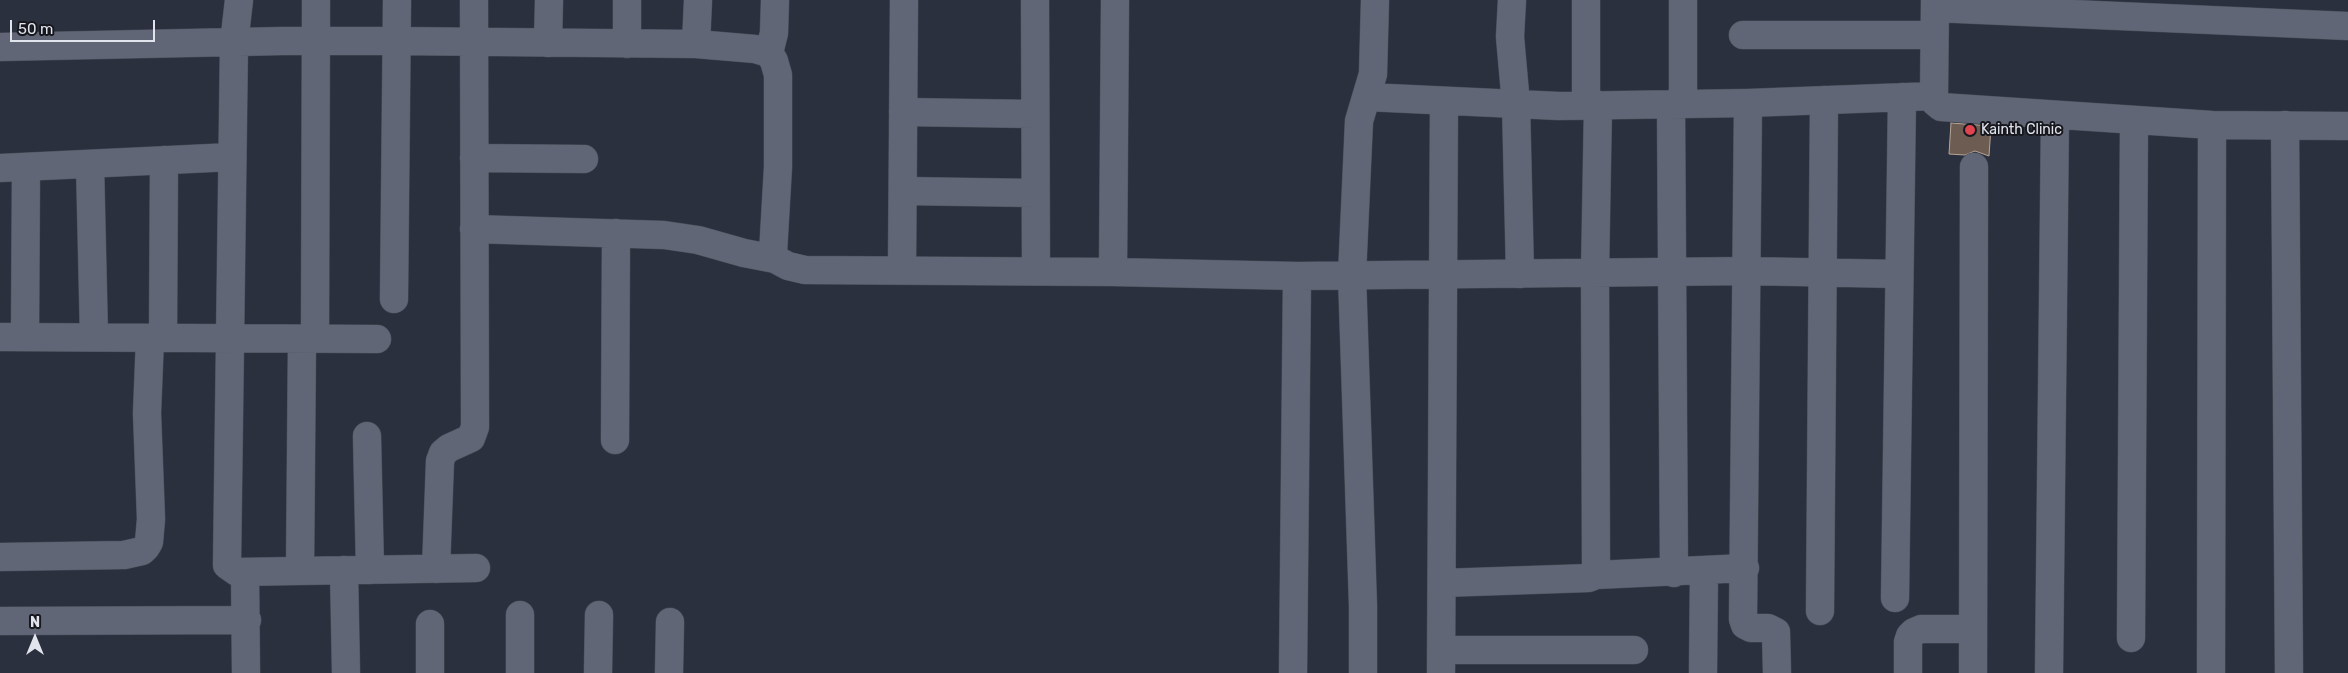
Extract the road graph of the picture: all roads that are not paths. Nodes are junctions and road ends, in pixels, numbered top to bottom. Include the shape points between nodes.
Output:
1 (239, 0) edge
2 (316, 0) edge
3 (397, 0) edge
4 (474, 0) edge
5 (549, 0) edge
6 (627, 0) edge
7 (698, 0) edge
8 (775, 0) edge
9 (904, 0) edge
10 (1035, 0) edge
11 (1115, 0) edge
12 (1375, 0) edge
13 (1512, 0) edge
14 (1586, 0) edge
15 (1683, 0) edge
16 (1935, 14) edge
17 (2348, 26) edge
18 (1743, 35) dead end
19 (316, 41) junction
20 (397, 41) junction
21 (234, 42) junction
22 (474, 42) junction
23 (548, 43) junction
24 (627, 44) junction
25 (696, 44) junction
26 (0, 48) edge
27 (769, 54) junction
28 (1934, 96) junction
29 (1367, 97) junction
30 (1902, 97) junction
31 (1444, 100) junction
32 (1824, 100) junction
33 (1748, 103) junction
34 (1516, 104) junction
35 (1677, 104) junction
36 (1592, 106) junction
37 (903, 112) junction
38 (1035, 114) junction
39 (2055, 116) junction
40 (2134, 120) junction
41 (2212, 125) junction
42 (2285, 125) junction
43 (2348, 126) edge
44 (232, 157) junction
45 (474, 158) junction
46 (584, 159) dead end
47 (164, 160) junction
48 (90, 164) junction
49 (13, 167) edge
50 (1974, 167) dead end
51 (903, 191) junction
52 (1035, 193) junction
53 (474, 229) junction
54 (616, 233) junction
55 (775, 259) junction
56 (902, 270) junction
57 (1036, 271) junction
58 (1747, 271) junction
59 (1113, 272) junction
60 (1672, 272) junction
61 (1824, 272) junction
62 (1595, 273) junction
63 (1520, 274) junction
64 (1899, 274) junction
65 (1352, 275) junction
66 (1443, 275) junction
67 (1297, 276) junction
68 (394, 299) dead end
69 (12, 337) edge
70 (94, 337) junction
71 (157, 338) junction
72 (230, 338) junction
73 (309, 339) junction
74 (377, 339) dead end
75 (368, 436) dead end
76 (615, 440) dead end
77 (0, 557) edge
78 (476, 568) dead end
79 (1744, 568) junction
80 (436, 569) junction
81 (357, 570) junction
82 (300, 571) junction
83 (1704, 571) junction
84 (245, 572) junction
85 (1674, 573) junction
86 (1596, 575) junction
87 (1442, 583) junction
88 (1895, 598) dead end
89 (1820, 611) dead end
90 (520, 615) dead end
91 (598, 615) dead end
92 (246, 620) junction
93 (0, 621) edge
94 (670, 622) dead end
95 (430, 624) dead end
96 (1973, 629) junction
97 (2131, 638) dead end
98 (1634, 650) dead end
99 (1441, 662) edge
100 (246, 673) edge
101 (346, 673) edge
102 (430, 673) edge
103 (520, 673) edge
104 (598, 673) edge
105 (670, 673) edge
106 (1294, 673) edge
107 (1362, 673) edge
108 (1703, 673) edge
109 (1776, 673) edge
110 (1908, 673) edge
111 (1973, 673) edge
112 (2049, 673) edge
113 (2211, 673) edge
114 (2289, 673) edge

1 - 21 street
2 - 19 street
3 - 20 street
4 - 22 street
5 - 23 street
6 - 24 street
7 - 25 street
8 - 27 street via 774,33
9 - 37 street
10 - 38 street
11 - 59 street
12 - 29 street via 1373,74
13 - 34 street via 1510,37
14 - 36 street
15 - 35 street
16 - 17 street
16 - 18 street
16 - 28 street
19 - 20 street
19 - 21 street
19 - 73 street
20 - 22 street
20 - 68 street
21 - 26 street
21 - 44 street
22 - 23 street
22 - 45 street
23 - 24 street
24 - 25 street
25 - 27 street via 755,49
27 - 55 street via 778,75
28 - 30 street
28 - 39 street via 1940,107
29 - 31 street
29 - 65 street via 1360,121
30 - 32 street
30 - 64 street
31 - 34 street
31 - 66 street
32 - 33 street
32 - 61 street
33 - 35 street
33 - 58 street
34 - 36 street
34 - 63 street
35 - 36 street
35 - 60 street
36 - 62 street
37 - 38 street
37 - 51 street
38 - 52 street
39 - 40 street
39 - 112 street
40 - 41 street
40 - 97 street
41 - 42 street
41 - 113 street
42 - 43 street
42 - 114 street
44 - 47 street
44 - 72 street
45 - 46 street
45 - 53 street
47 - 48 street
47 - 71 street
48 - 49 street
48 - 70 street
49 - 69 street
50 - 96 street
51 - 52 street
51 - 56 street
52 - 57 street
53 - 54 street
53 - 80 street via 474,427 471,438 449,448 440,461
54 - 55 street via 698,240
54 - 76 street
55 - 56 street via 804,270
56 - 57 street
57 - 59 street
58 - 60 street
58 - 61 street
58 - 79 street
59 - 67 street
60 - 62 street
60 - 85 street
61 - 64 street
61 - 89 street
62 - 63 street
62 - 86 street
63 - 66 street
64 - 88 street
65 - 66 street
65 - 67 street
65 - 107 street via 1363,606
66 - 87 street
67 - 106 street
69 - 70 street
70 - 71 street
71 - 72 street
71 - 77 street via 147,413 151,520 146,547 124,555
72 - 73 street
72 - 84 street via 227,565 237,572
73 - 74 street
73 - 82 street
75 - 81 street
78 - 80 street
79 - 83 street
79 - 109 street via 1743,619 1745,625 1752,628 1768,628 1776,632
80 - 81 street
81 - 82 street
81 - 101 street
82 - 84 street
83 - 85 street
83 - 108 street
84 - 92 street
85 - 86 street
86 - 87 street via 1589,578
87 - 99 street
90 - 103 street
91 - 104 street
92 - 93 street
92 - 100 street
94 - 105 street
95 - 102 street
96 - 110 street via 1921,629 1914,632 1908,642
96 - 111 street
98 - 99 street

